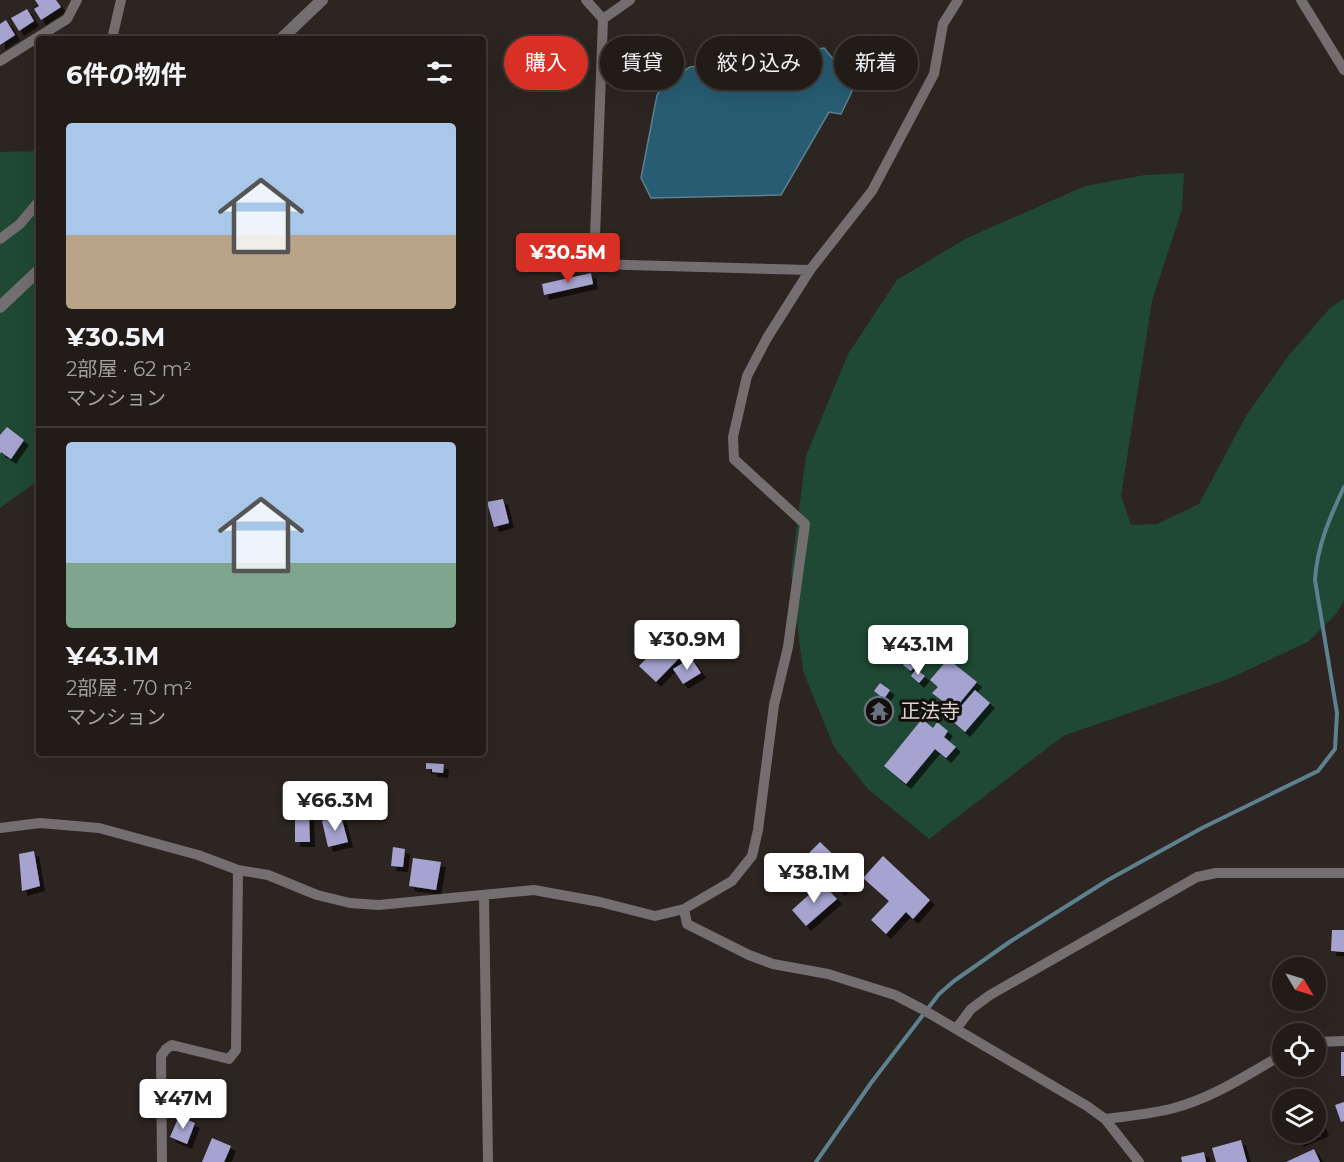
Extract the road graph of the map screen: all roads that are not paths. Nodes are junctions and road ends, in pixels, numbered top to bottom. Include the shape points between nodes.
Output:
1 (77, 0) edge
2 (121, 0) edge
3 (322, 0) edge
4 (586, 0) edge
5 (630, 0) edge
6 (958, 0) edge
7 (1301, 0) edge
8 (603, 20) junction
9 (41, 36) edge
10 (113, 36) edge
11 (284, 36) edge
12 (36, 39) edge
13 (0, 61) edge
14 (1344, 70) edge
15 (36, 205) edge
16 (0, 239) edge
17 (810, 270) junction
18 (36, 273) edge
19 (0, 307) edge
20 (0, 828) edge
21 (238, 870) junction
22 (1344, 873) edge
23 (484, 896) junction
24 (684, 909) junction
25 (954, 1028) junction
26 (1344, 1041) edge
27 (1326, 1042) edge
28 (1272, 1061) edge
29 (1105, 1119) junction
30 (162, 1162) edge
31 (488, 1162) edge
32 (1139, 1162) edge

1 - 9 street via 67,20
2 - 10 street
3 - 11 street
4 - 8 street
5 - 8 street
6 - 17 street via 943,24 934,74 872,191
7 - 14 street
8 - 17 street via 594,264
12 - 13 street
15 - 16 street
17 - 24 street via 747,376 733,436 734,459 805,524 788,647 774,705 758,830 752,856 732,881
18 - 19 street
20 - 21 street via 40,823 99,828
21 - 23 street via 350,903 379,905
21 - 30 street via 237,1050 228,1059 172,1045 160,1056
22 - 25 street via 1216,873 1197,877 990,994
23 - 24 street via 534,890 655,916
23 - 31 street
24 - 25 street via 687,924 749,955 896,995
25 - 29 street
26 - 27 street
28 - 29 street via 1193,1102
29 - 32 street

